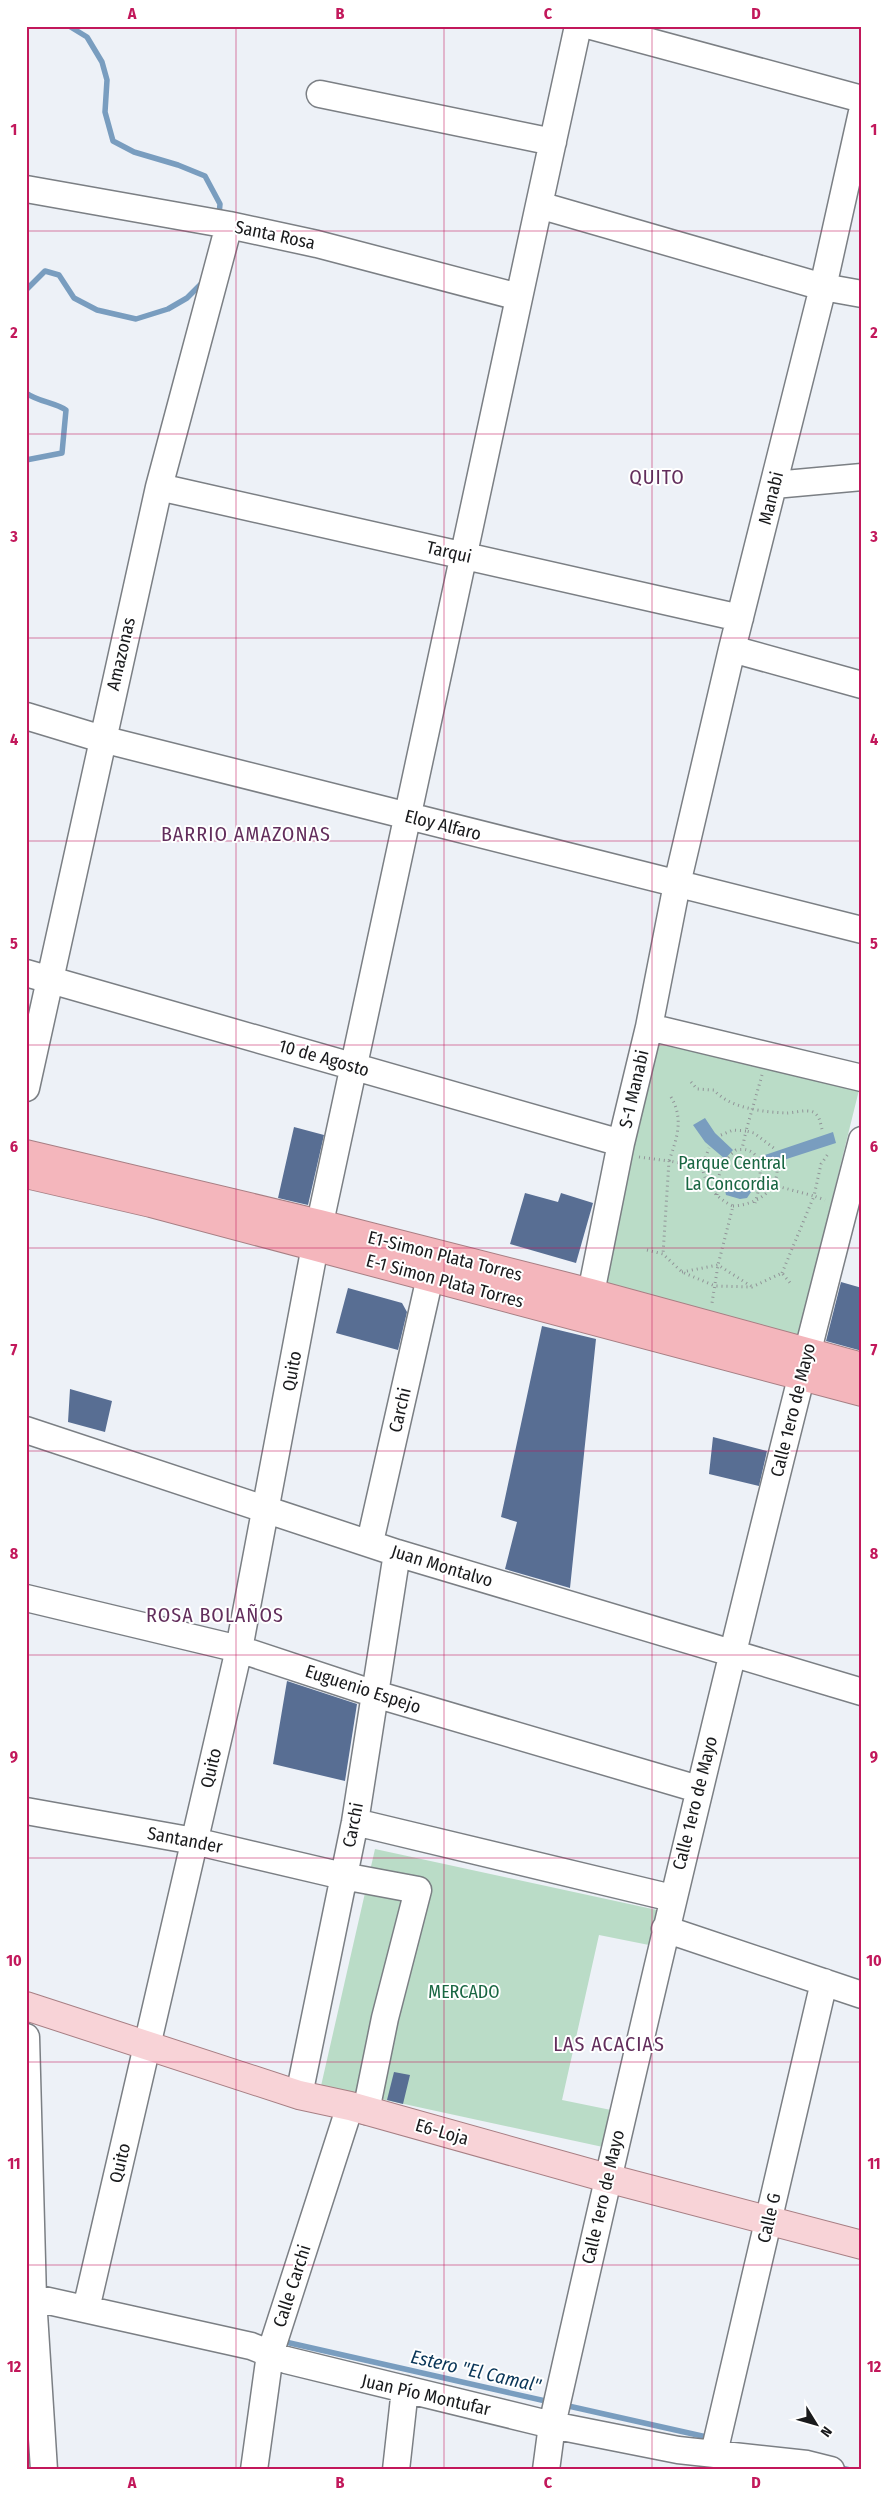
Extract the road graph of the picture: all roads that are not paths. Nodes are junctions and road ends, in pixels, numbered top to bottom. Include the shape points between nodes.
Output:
1 (578, 26) edge
2 (591, 26) edge
3 (320, 94) dead end
4 (862, 99) edge
5 (862, 112) edge
6 (553, 142) junction
7 (26, 189) edge
8 (539, 205) junction
9 (229, 225) junction
10 (822, 287) junction
11 (862, 294) edge
12 (519, 297) junction
13 (862, 477) edge
14 (774, 484) junction
15 (159, 487) junction
16 (463, 556) junction
17 (740, 618) junction
18 (732, 649) junction
19 (862, 685) edge
20 (26, 716) edge
21 (102, 739) junction
22 (409, 816) junction
23 (677, 884) junction
24 (862, 930) edge
25 (38, 976) edge
26 (649, 1026) junction
27 (354, 1067) junction
28 (862, 1078) edge
29 (26, 1088) edge
30 (862, 1140) edge
31 (626, 1150) junction
32 (26, 1154) edge
33 (26, 1174) edge
34 (855, 1193) edge
35 (317, 1235) junction
36 (430, 1277) junction
37 (591, 1293) junction
38 (804, 1364) junction
39 (862, 1367) edge
40 (862, 1392) edge
41 (26, 1430) edge
42 (266, 1508) junction
43 (370, 1542) junction
44 (397, 1553) junction
45 (26, 1598) edge
46 (239, 1649) junction
47 (732, 1654) junction
48 (862, 1692) edge
49 (375, 1694) junction
50 (698, 1789) junction
51 (26, 1811) edge
52 (355, 1822) junction
53 (194, 1841) junction
54 (343, 1876) junction
55 (672, 1898) junction
56 (665, 1930) junction
57 (824, 1982) junction
58 (862, 1995) edge
59 (26, 2006) edge
60 (26, 2037) edge
61 (147, 2046) junction
62 (300, 2095) junction
63 (358, 2108) junction
64 (607, 2178) junction
65 (768, 2222) junction
66 (862, 2245) edge
67 (29, 2297) edge
68 (86, 2309) junction
69 (270, 2354) junction
70 (405, 2389) junction
71 (552, 2425) junction
72 (714, 2453) junction
73 (676, 2460) edge
74 (815, 2468) edge
75 (44, 2470) edge
76 (254, 2470) edge
77 (396, 2470) edge
78 (546, 2470) edge

1 - 6 street, Quito
2 - 4 street
3 - 6 street
5 - 10 street, Manabi
6 - 8 street, Quito
7 - 9 street, Santa Rosa
8 - 10 street
8 - 12 street, Quito
9 - 12 street, Santa Rosa via 317,244
9 - 15 street, Amazonas
10 - 11 street
10 - 14 street, Manabi
12 - 16 street, Quito
13 - 14 street
14 - 17 street, Manabi
15 - 16 street, Tarqui
15 - 21 street, Amazonas
16 - 17 street, Tarqui
16 - 22 street, Quito
17 - 18 street, Manabi
18 - 19 street
18 - 23 street, Manabi
20 - 21 street, Eloy Alfaro
21 - 22 street, Eloy Alfaro
21 - 25 street, Amazonas
22 - 23 street, Eloy Alfaro
22 - 27 street, Quito
23 - 24 street, Eloy Alfaro
23 - 26 street, S-1 Manabi
25 - 27 street, 10 de Agosto
25 - 29 street, Amazonas
26 - 28 street
26 - 31 street, S-1 Manabi
27 - 31 street, 10 de Agosto
27 - 35 street, Quito
30 - 34 street, Calle 1ero de Mayo
31 - 37 street, S-1 Manabi
32 - 35 highway, E1-Simon Plata Torres
33 - 35 highway, E-1 Simon Plata Torres via 152,1203
34 - 38 street, Calle 1ero de Mayo
35 - 36 highway, E-1 Simon Plata Torres
35 - 37 highway, E1-Simon Plata Torres
35 - 42 street, Quito
36 - 38 highway, E-1 Simon Plata Torres
36 - 43 street, Carchi
37 - 38 highway, E1-Simon Plata Torres via 707,1325
38 - 39 highway, E1-Simon Plata Torres
38 - 40 highway, E-1 Simon Plata Torres
38 - 47 street, Calle 1ero de Mayo
41 - 42 street, Juan Montalvo
42 - 43 street, Juan Montalvo
42 - 46 street, Quito
43 - 44 street, Juan Montalvo
44 - 47 street, Juan Montalvo
44 - 49 street, Carchi
45 - 46 street, Euguenio Espejo
46 - 49 street, Euguenio Espejo
46 - 53 street, Quito
47 - 48 street, Juan Montalvo
47 - 50 street, Calle 1ero de Mayo
49 - 50 street, Euguenio Espejo
49 - 52 street, Carchi
50 - 55 street, Calle 1ero de Mayo
51 - 53 street, Santander
52 - 54 street, Carchi
52 - 55 street
53 - 54 street, Santander
53 - 61 street, Quito
54 - 62 street, Carchi
54 - 63 street, Santander via 418,1890
55 - 56 street, Calle 1ero de Mayo
56 - 57 street
56 - 64 street, Calle 1ero de Mayo
57 - 58 street
57 - 65 street, Calle G
59 - 61 main road, E6-Loja
60 - 67 street
61 - 62 main road, E6-Loja
61 - 68 street, Quito
62 - 63 main road, E6-Loja
63 - 64 main road, E6-Loja
63 - 69 street, Calle Carchi
64 - 65 main road, E6-Loja
64 - 71 street, Calle 1ero de Mayo
65 - 66 main road, E6-Loja
65 - 72 street, Calle G
67 - 68 street, Juan Pío Montufar
67 - 75 street
68 - 69 street, Juan Pío Montufar via 251,2346
69 - 70 street, Juan Pío Montufar
69 - 76 street, Calle Carchi
70 - 71 street, Juan Pío Montufar
70 - 77 street
71 - 73 street, Juan Pío Montufar
71 - 78 street, Calle 1ero de Mayo
72 - 73 street, Juan Pío Montufar
72 - 74 street, Juan Pío Montufar

